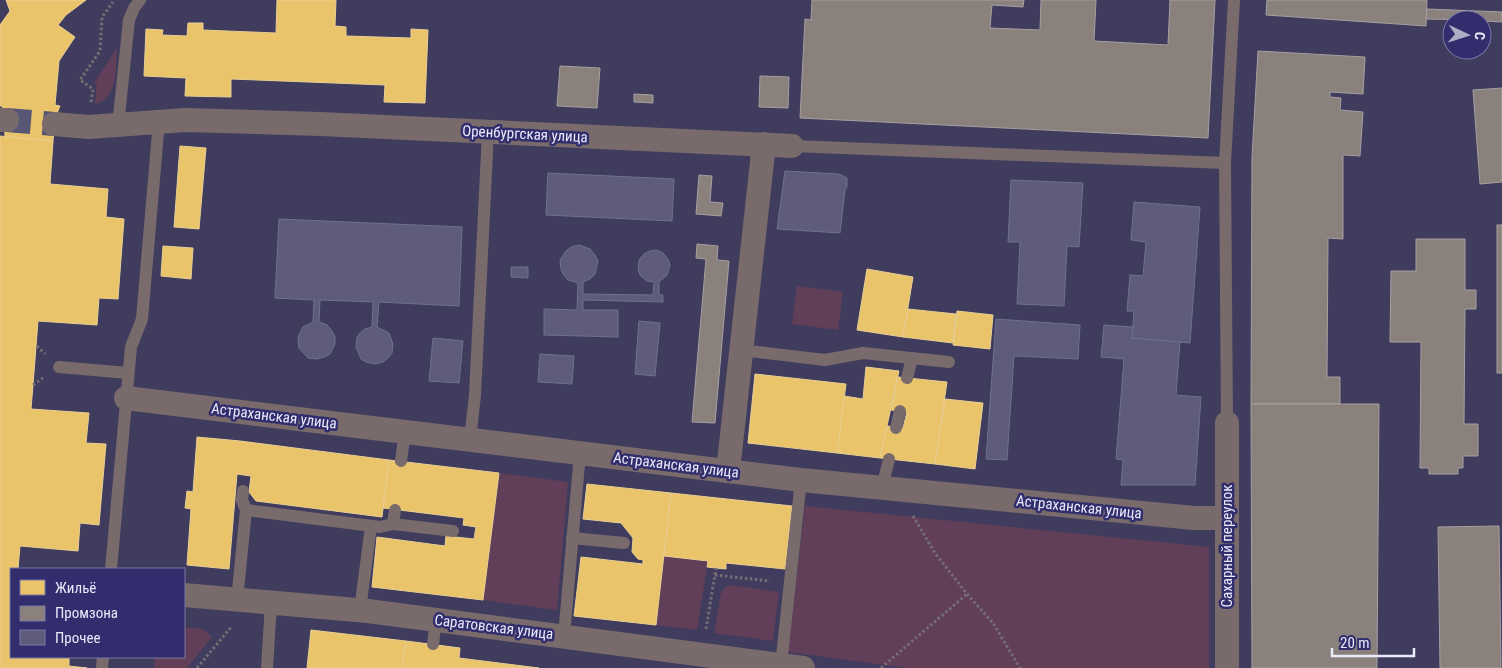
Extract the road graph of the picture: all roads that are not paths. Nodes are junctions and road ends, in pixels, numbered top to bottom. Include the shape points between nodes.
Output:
1 (140, 0) edge
2 (1234, 0) edge
3 (159, 121) junction
4 (54, 124) tunnel mouth
5 (118, 126) junction
6 (488, 132) junction
7 (764, 144) junction
8 (792, 146) joint
9 (1225, 163) junction
10 (741, 350) junction
11 (912, 358) junction
12 (949, 362) dead end
13 (59, 367) dead end
14 (128, 373) junction
15 (907, 378) dead end
16 (126, 398) junction
17 (900, 411) dead end
18 (1227, 423) joint
19 (896, 428) dead end
20 (405, 432) junction
21 (470, 440) junction
22 (580, 453) junction
23 (889, 459) dead end
24 (401, 462) dead end
25 (728, 471) junction
26 (801, 480) junction
27 (882, 488) junction
28 (243, 490) dead end
29 (246, 510) junction
30 (395, 510) dead end
31 (1227, 518) junction
32 (393, 524) junction
33 (371, 526) junction
34 (453, 531) dead end
35 (572, 538) junction
36 (624, 543) dead end
37 (111, 568) edge
38 (185, 595) edge
39 (237, 600) junction
40 (271, 603) junction
41 (360, 610) junction
42 (436, 619) junction
43 (564, 636) junction
44 (433, 644) dead end
45 (733, 663) edge
46 (792, 666) edge
47 (267, 668) edge
48 (1227, 668) edge

1 - 5 lane via 130,20
2 - 9 lane
3 - 5 street, Оренбургская улица
3 - 6 street, Оренбургская улица
3 - 14 lane via 142,319 131,347
4 - 5 street, Оренбургская улица
6 - 7 street, Оренбургская улица
6 - 21 lane
7 - 8 street, Оренбургская улица
7 - 10 street
8 - 9 lane, Оренбургская улица
9 - 18 lane
10 - 11 lane via 825,360 863,353
10 - 25 street
11 - 12 lane
11 - 15 lane
13 - 14 lane
14 - 16 lane
16 - 20 street, Астраханская улица
16 - 37 lane
17 - 19 lane
18 - 31 street, Сахарный переулок
20 - 21 street, Астраханская улица
20 - 24 lane
21 - 22 street, Астраханская улица
22 - 25 street, Астраханская улица
22 - 35 lane
23 - 27 lane
25 - 26 street, Астраханская улица
26 - 27 street, Астраханская улица
26 - 46 lane via 790,584
27 - 31 street, Астраханская улица via 1194,518
28 - 29 lane
29 - 33 lane
29 - 39 lane
30 - 32 lane
31 - 48 street, Сахарный переулок
32 - 33 lane
32 - 34 lane
33 - 41 lane
35 - 36 lane
35 - 43 lane
38 - 39 street, Саратовская улица
39 - 40 street, Саратовская улица
40 - 41 street, Саратовская улица
40 - 47 lane
41 - 42 street, Саратовская улица
42 - 43 street, Саратовская улица
42 - 44 lane
43 - 45 street, Саратовская улица
45 - 46 street, Саратовская улица

